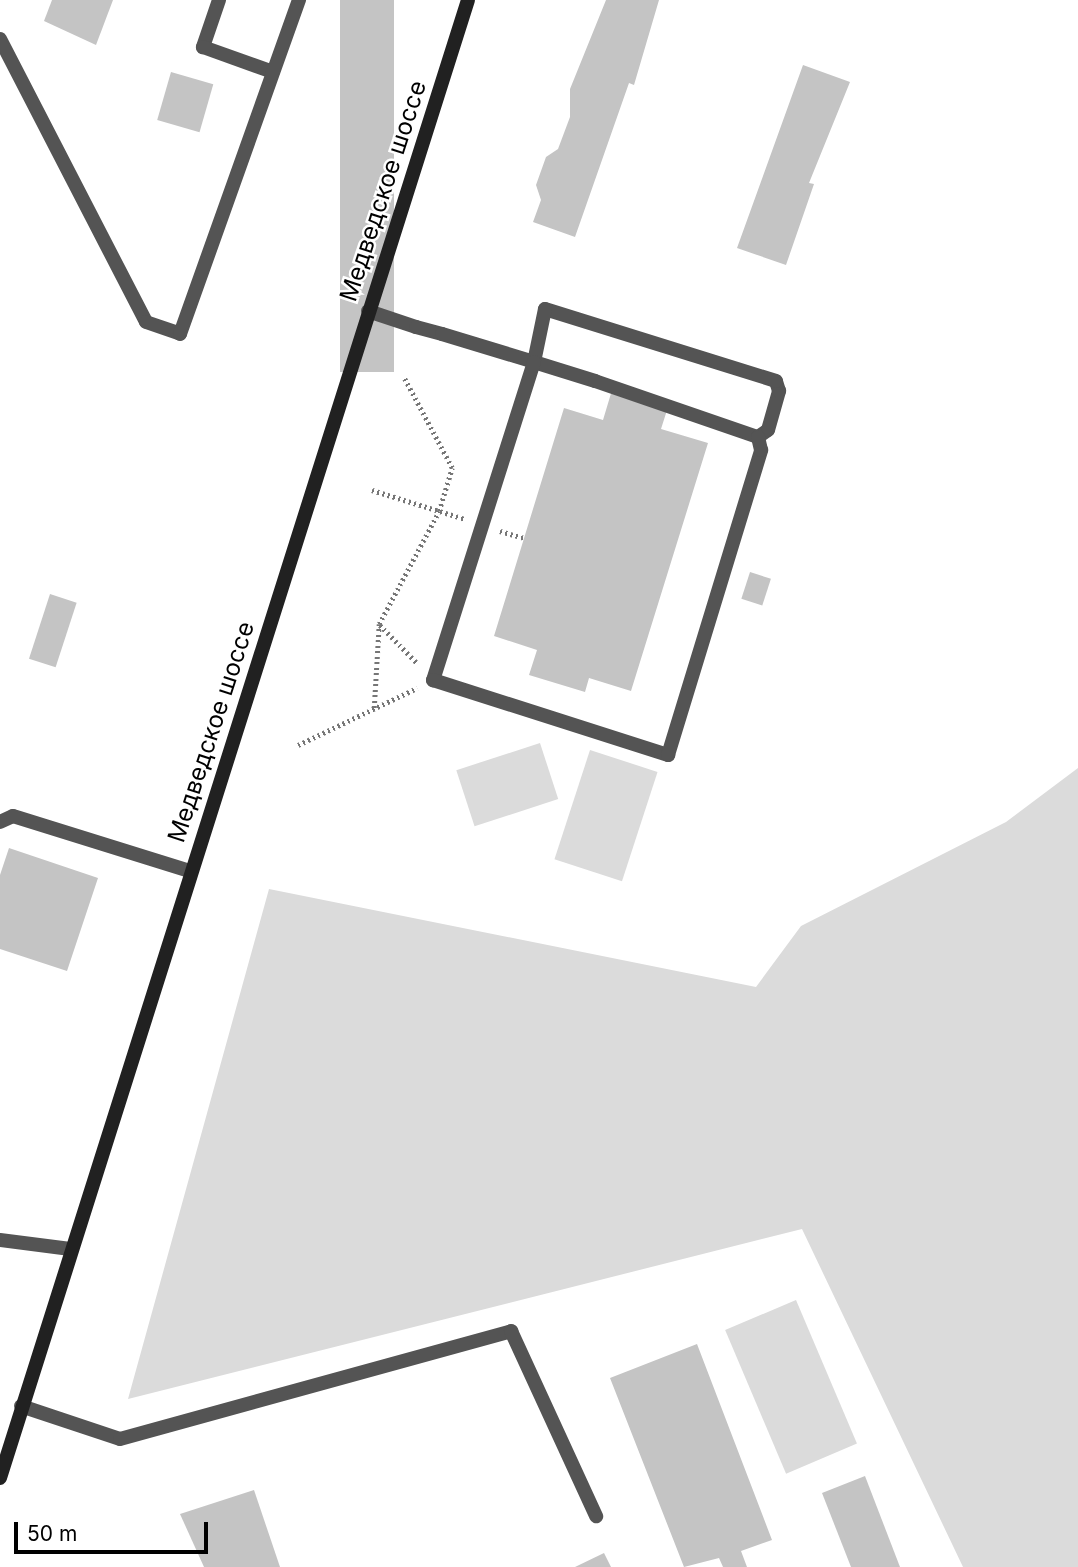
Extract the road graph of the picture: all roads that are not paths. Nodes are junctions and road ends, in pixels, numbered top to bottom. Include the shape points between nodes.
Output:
1 (219, 0) edge
2 (299, 0) edge
3 (468, 0) edge
4 (0, 39) edge
5 (273, 72) junction
6 (368, 312) junction
7 (534, 362) junction
8 (758, 437) junction
9 (0, 822) edge
10 (190, 871) junction
11 (0, 1240) edge
12 (70, 1249) junction
13 (21, 1406) junction
14 (1, 1469) edge
15 (596, 1516) dead end

1 - 5 street via 203,47
2 - 5 street
3 - 6 main road, Медведское шоссе
4 - 5 street via 146,322 180,334
6 - 7 street
6 - 10 main road, Медведское шоссе
7 - 8 street
7 - 8 street via 545,309 776,381 779,391 768,430
7 - 8 street via 433,680 668,755 761,450
9 - 10 street via 13,817
10 - 12 main road, Медведское шоссе
11 - 12 street
12 - 13 main road, Медведское шоссе
13 - 14 main road, Медведское шоссе
13 - 15 street via 120,1439 511,1331

